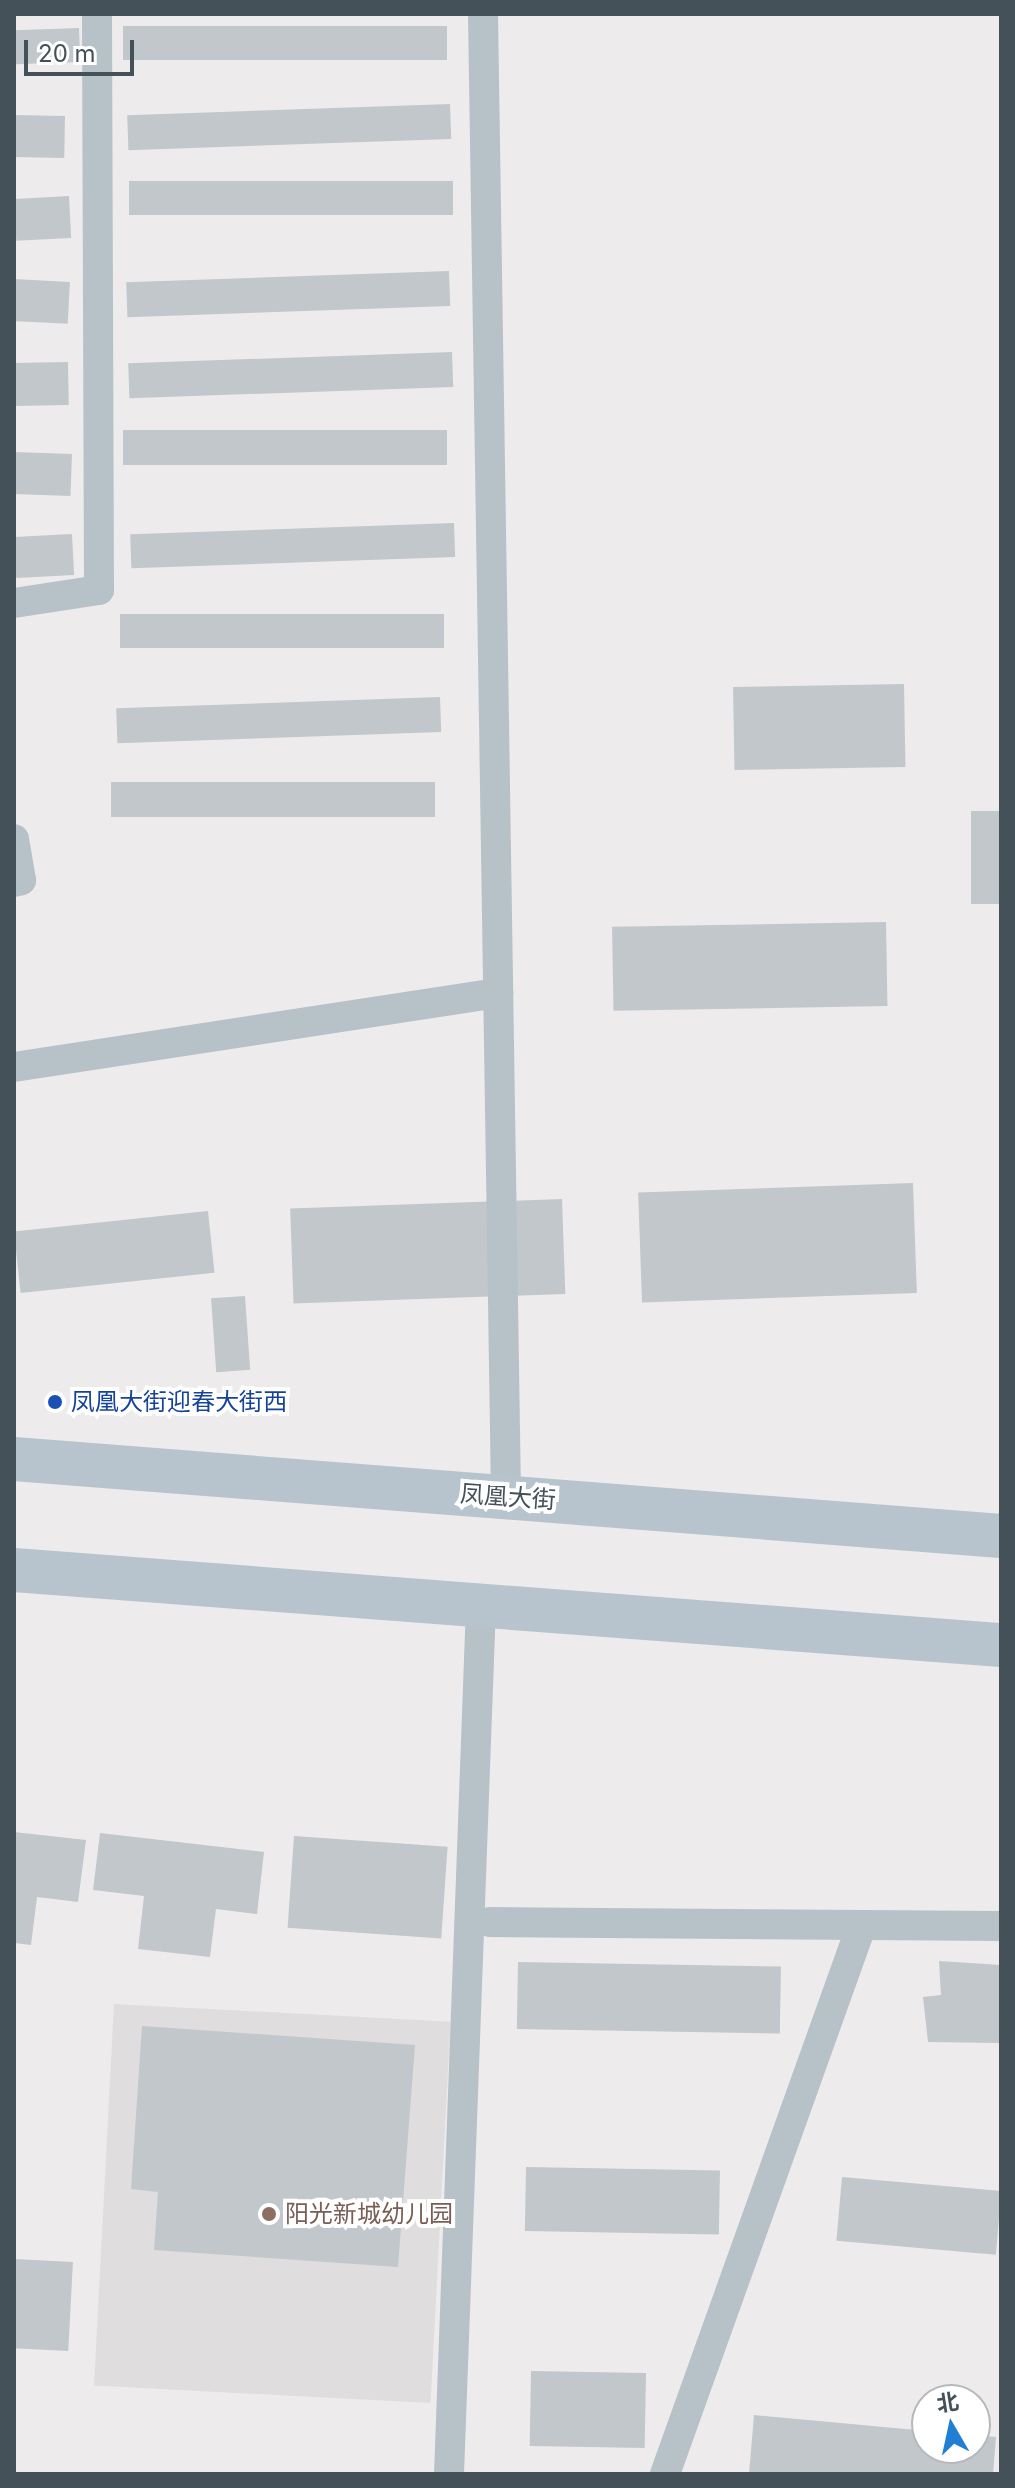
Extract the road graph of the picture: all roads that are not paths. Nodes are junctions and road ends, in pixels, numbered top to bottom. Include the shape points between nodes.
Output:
1 (97, 14) edge
2 (483, 14) edge
3 (14, 603) edge
4 (14, 839) edge
5 (14, 882) edge
6 (498, 993) junction
7 (14, 1067) edge
8 (14, 1459) edge
9 (506, 1497) junction
10 (1001, 1536) edge
11 (14, 1570) edge
12 (481, 1607) junction
13 (1001, 1645) edge
14 (490, 1922) dead end
15 (1001, 1926) edge
16 (861, 1927) junction
17 (449, 2474) edge
18 (665, 2474) edge

1 - 3 street via 99,590
2 - 6 street
4 - 5 street via 21,880
6 - 7 street
6 - 9 street
8 - 9 main road, 凤凰大街
9 - 10 main road, 凤凰大街
11 - 12 main road
12 - 13 main road
12 - 17 street
14 - 16 street
15 - 16 street
16 - 18 street

